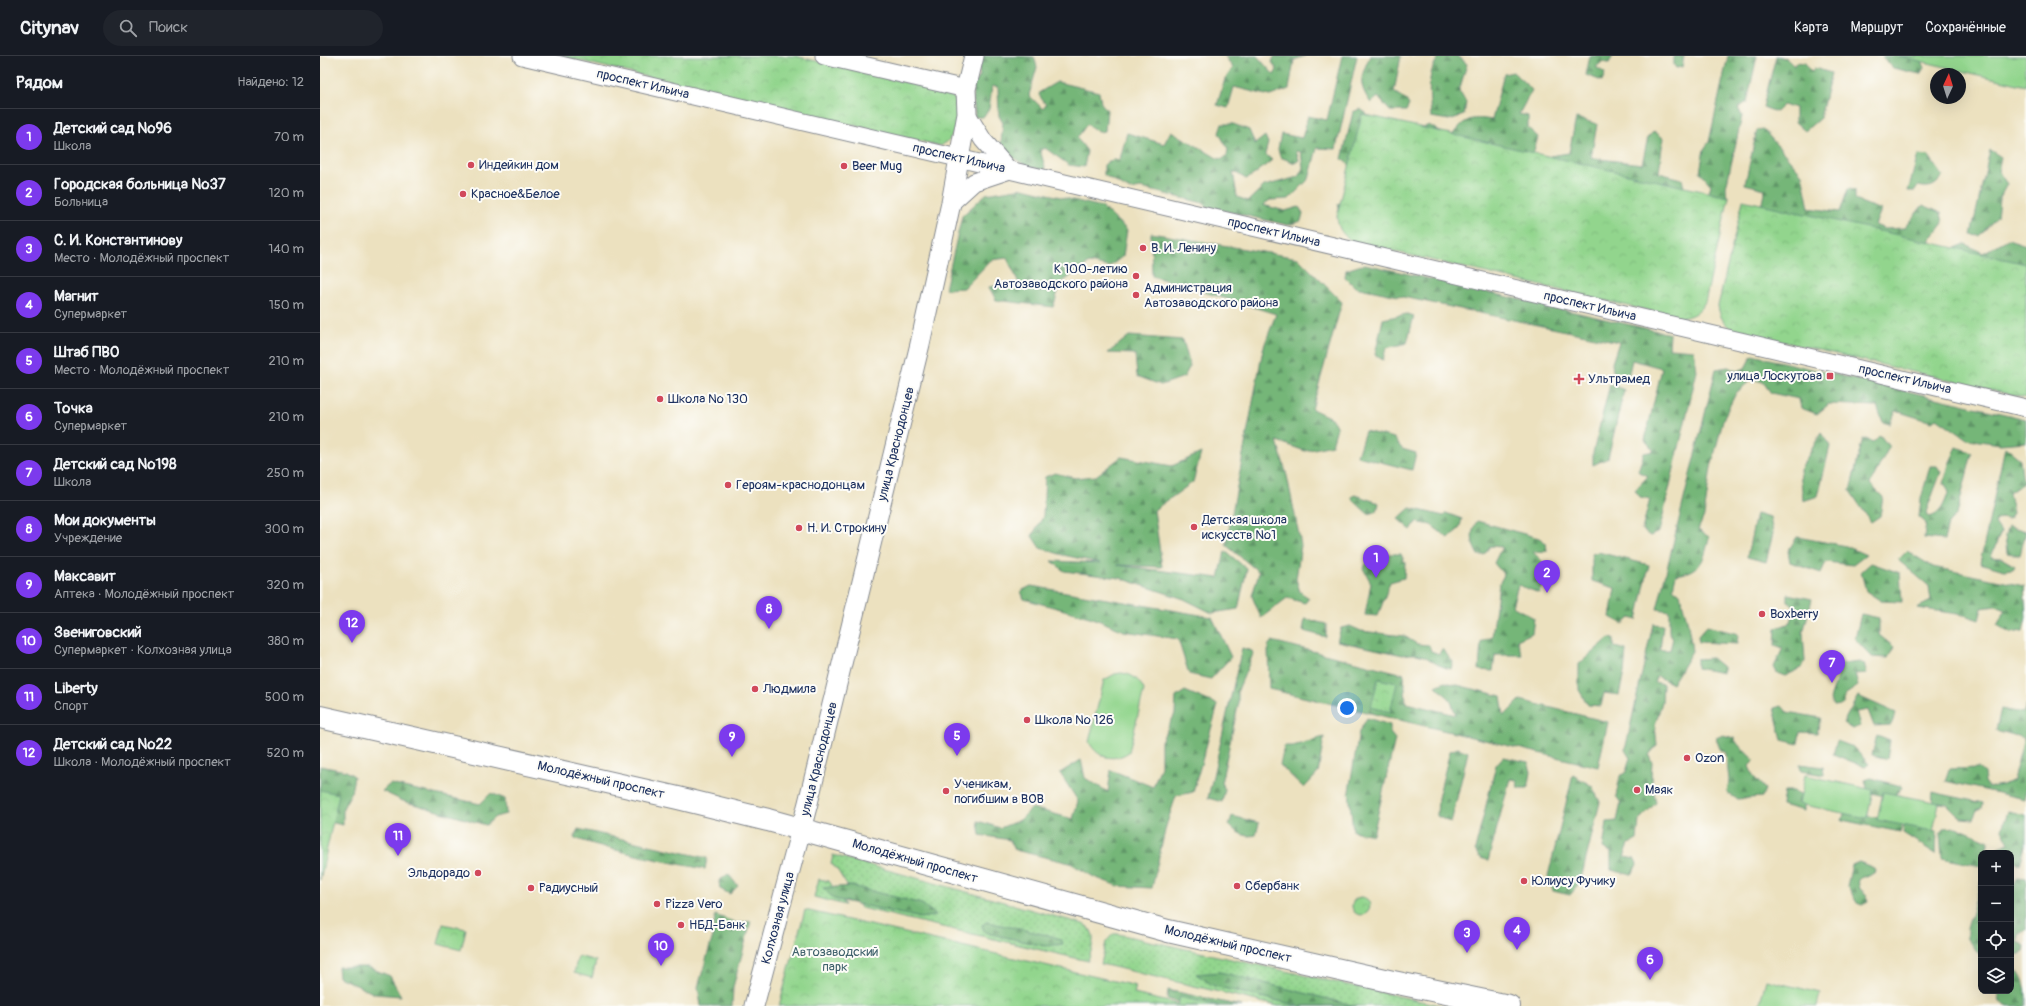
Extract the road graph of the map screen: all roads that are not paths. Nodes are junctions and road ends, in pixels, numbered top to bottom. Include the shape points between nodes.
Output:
1 (522, 56) edge
2 (824, 56) edge
3 (974, 56) edge
4 (541, 58) edge
5 (966, 89) junction
6 (967, 114) junction
7 (959, 158) junction
8 (1009, 170) junction
9 (951, 203) junction
10 (2026, 408) edge
11 (320, 717) edge
12 (801, 829) junction
13 (754, 1006) edge
14 (1509, 1006) edge

1 - 4 street, проспект Ильича
2 - 5 street
3 - 5 main road, улица Краснодонцев
4 - 7 street, проспект Ильича
5 - 6 main road, улица Краснодонцев
6 - 7 main road, улица Краснодонцев
6 - 8 street via 987,145
7 - 8 street, проспект Ильича
7 - 9 main road, улица Краснодонцев
8 - 9 street via 974,182
8 - 10 street, проспект Ильича
9 - 12 main road, улица Краснодонцев via 895,451
11 - 12 main road, Молодёжный проспект via 678,798
12 - 13 main road, Колхозная улица
12 - 14 main road, Молодёжный проспект via 1168,930 1386,981

